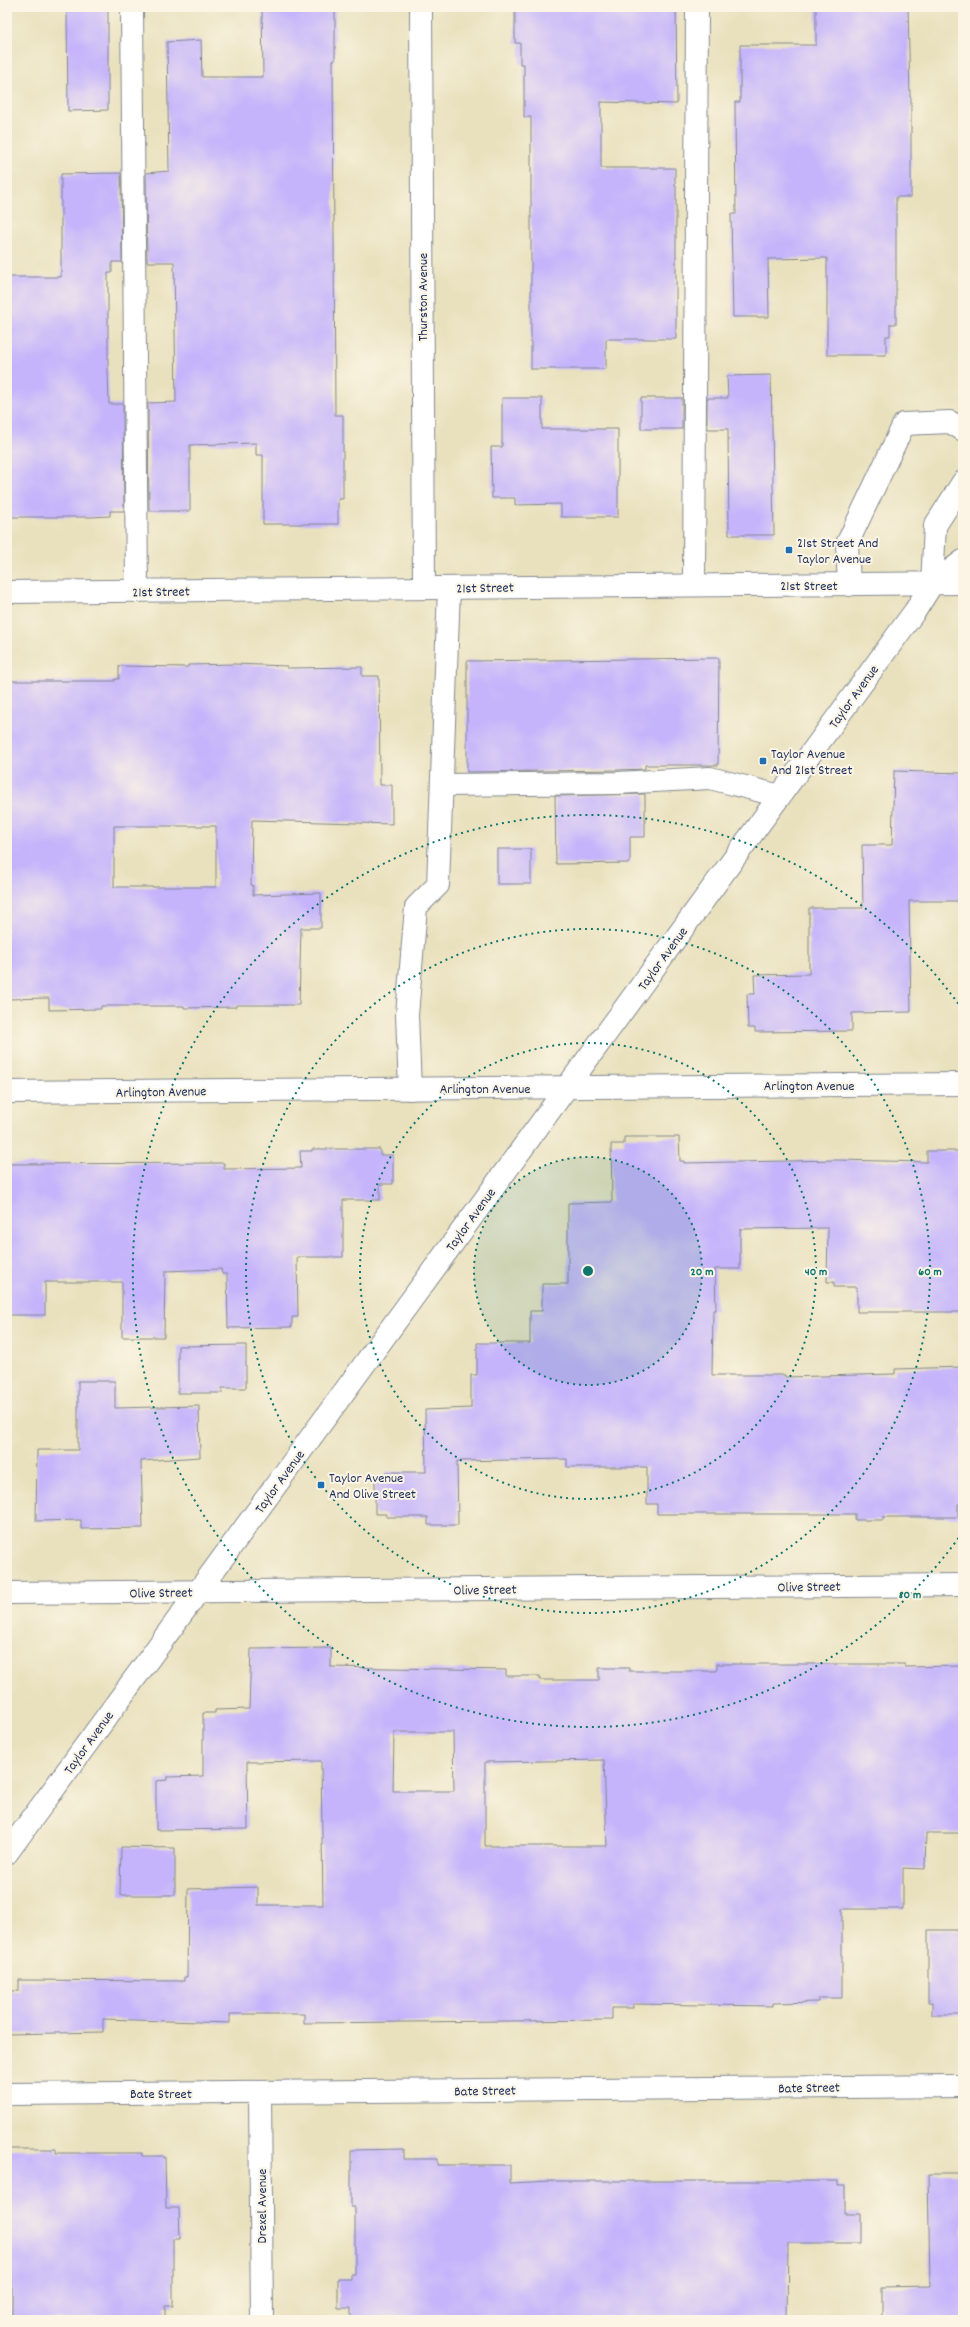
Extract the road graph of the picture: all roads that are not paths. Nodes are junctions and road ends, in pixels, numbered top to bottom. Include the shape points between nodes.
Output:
1 (132, 7) edge
2 (420, 7) edge
3 (697, 7) edge
4 (963, 430) edge
5 (963, 482) edge
6 (963, 561) edge
7 (963, 583) edge
8 (849, 584) junction
9 (932, 584) junction
10 (694, 585) junction
11 (424, 588) junction
12 (450, 588) junction
13 (137, 591) junction
14 (7, 592) edge
15 (442, 785) junction
16 (780, 796) junction
17 (963, 1084) edge
18 (567, 1087) junction
19 (410, 1089) junction
20 (7, 1092) edge
21 (963, 1584) edge
22 (198, 1592) junction
23 (7, 1593) edge
24 (7, 1853) edge
25 (963, 2086) edge
26 (260, 2092) junction
27 (7, 2094) edge
28 (262, 2320) edge

1 - 13 street
2 - 11 street, Thurston Avenue
3 - 10 street
4 - 8 street via 950,422 904,424 848,544
5 - 9 street via 935,526
6 - 9 street, Taylor Avenue
7 - 9 street, 21st Street
8 - 9 street, 21st Street
8 - 10 street, 21st Street
9 - 16 street, Taylor Avenue
10 - 12 street, 21st Street
11 - 12 street, 21st Street
11 - 13 street, 21st Street
12 - 15 street
13 - 14 street, 21st Street
15 - 16 street via 617,783 710,778
15 - 19 street via 438,885 416,907 407,1015
16 - 18 street, Taylor Avenue
17 - 18 street, Arlington Avenue
18 - 19 street, Arlington Avenue
18 - 22 street, Taylor Avenue
19 - 20 street, Arlington Avenue
21 - 22 street, Olive Street
22 - 23 street, Olive Street
22 - 24 street, Taylor Avenue
25 - 26 street, Bate Street
26 - 27 street, Bate Street
26 - 28 street, Drexel Avenue

